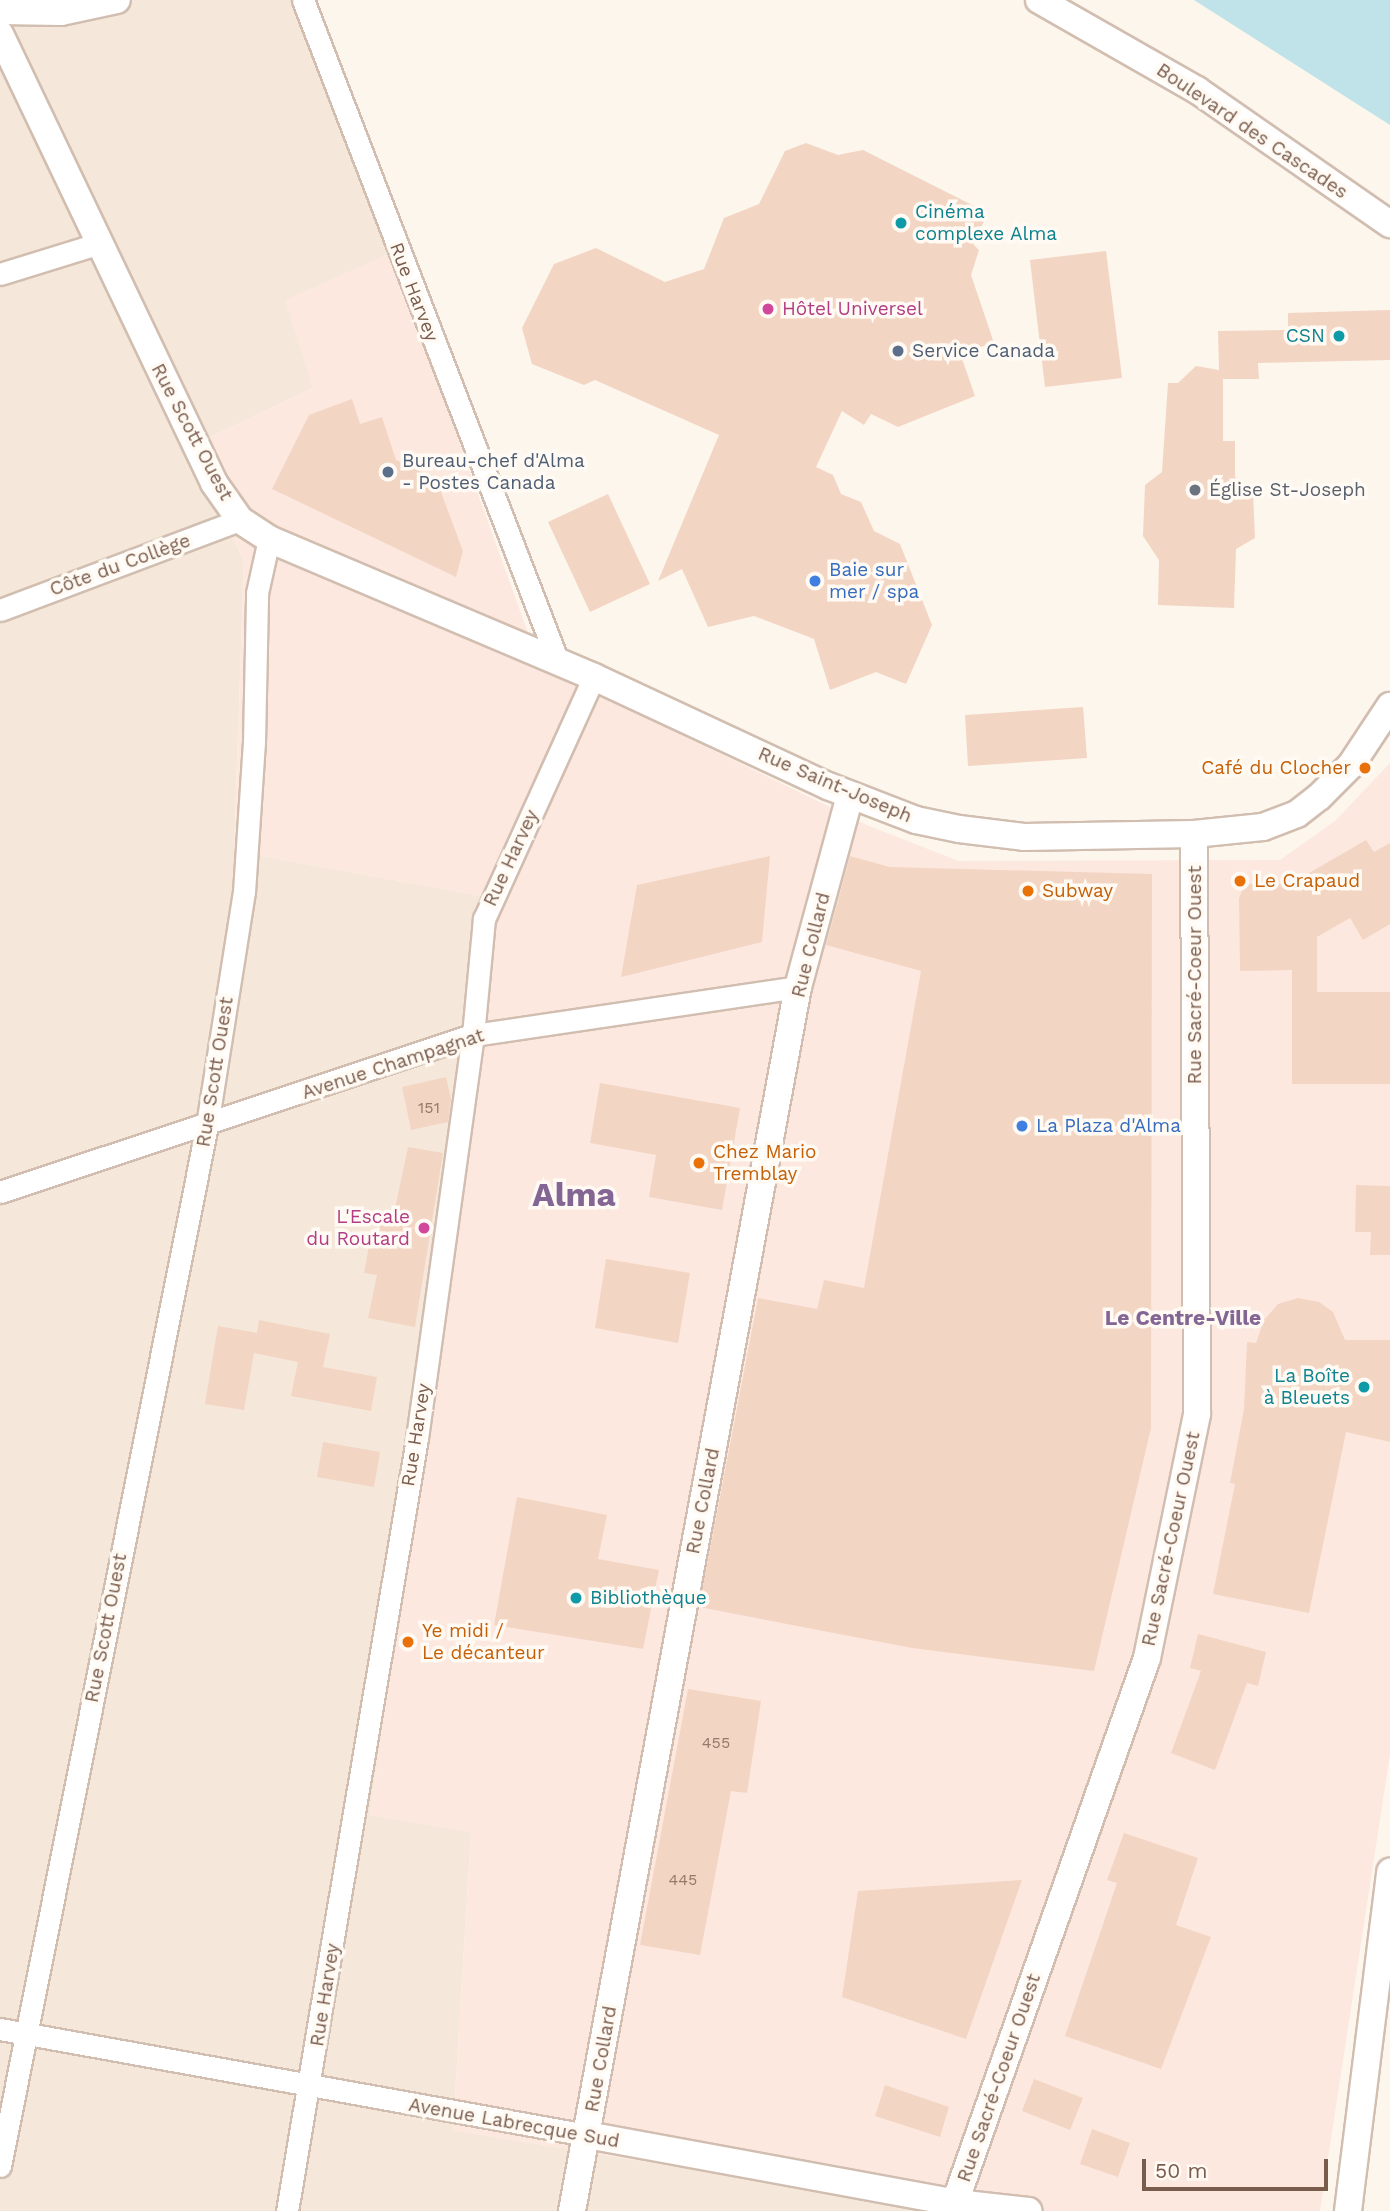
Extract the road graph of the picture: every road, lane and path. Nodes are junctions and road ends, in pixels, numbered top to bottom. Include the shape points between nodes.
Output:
1 (117, 0) edge
2 (303, 0) edge
3 (1039, 0) edge
4 (0, 11) edge
5 (0, 34) edge
6 (1390, 224) edge
7 (97, 244) junction
8 (0, 274) edge
9 (240, 520) junction
10 (269, 539) junction
11 (0, 610) edge
12 (558, 662) junction
13 (594, 677) junction
14 (1390, 706) edge
15 (850, 795) junction
16 (1194, 834) junction
17 (798, 987) junction
18 (473, 1035) junction
19 (208, 1125) junction
20 (0, 1192) edge
21 (1390, 1872) edge
22 (0, 2029) edge
23 (24, 2033) junction
24 (310, 2086) junction
25 (587, 2135) junction
26 (0, 2166) edge
27 (954, 2207) edge
28 (287, 2211) edge
29 (572, 2211) edge
30 (1029, 2211) edge
31 (1348, 2211) edge

1 - 4 street via 61,12
2 - 12 street, Rue Harvey
3 - 6 street, Boulevard des Cascades via 1197,90
5 - 7 street, Rue Scott Ouest
7 - 8 street
7 - 9 street, Rue Scott Ouest via 215,483
9 - 10 street, Rue Scott Ouest
9 - 11 street, Côte du Collège
10 - 12 street, Rue Saint-Joseph
10 - 19 street, Rue Scott Ouest via 257,593 244,892
12 - 13 street, Rue Saint-Joseph
13 - 15 street, Rue Saint-Joseph
13 - 18 street, Rue Harvey via 485,915
14 - 16 street, Rue Saint-Joseph via 1351,765 1297,814 1263,827
15 - 16 street, Rue Saint-Joseph via 916,820 1024,837
15 - 17 street, Rue Collard
16 - 27 street, Rue Sacré-Coeur Ouest via 1197,1414 1147,1658
17 - 18 street, Avenue Champagnat
17 - 25 street, Rue Collard
18 - 19 street, Avenue Champagnat
18 - 24 street, Rue Harvey via 416,1445
19 - 20 street, Avenue Champagnat
19 - 23 street, Rue Scott Ouest
21 - 31 street
22 - 23 street, Avenue Labrecque Sud
23 - 24 street, Avenue Labrecque Sud
23 - 26 street, Rue Scott Ouest
24 - 25 street, Avenue Labrecque Sud
24 - 28 street, Rue Harvey
25 - 27 street, Avenue Labrecque Sud
25 - 29 street, Rue Collard
27 - 30 street, Avenue Labrecque Sud

